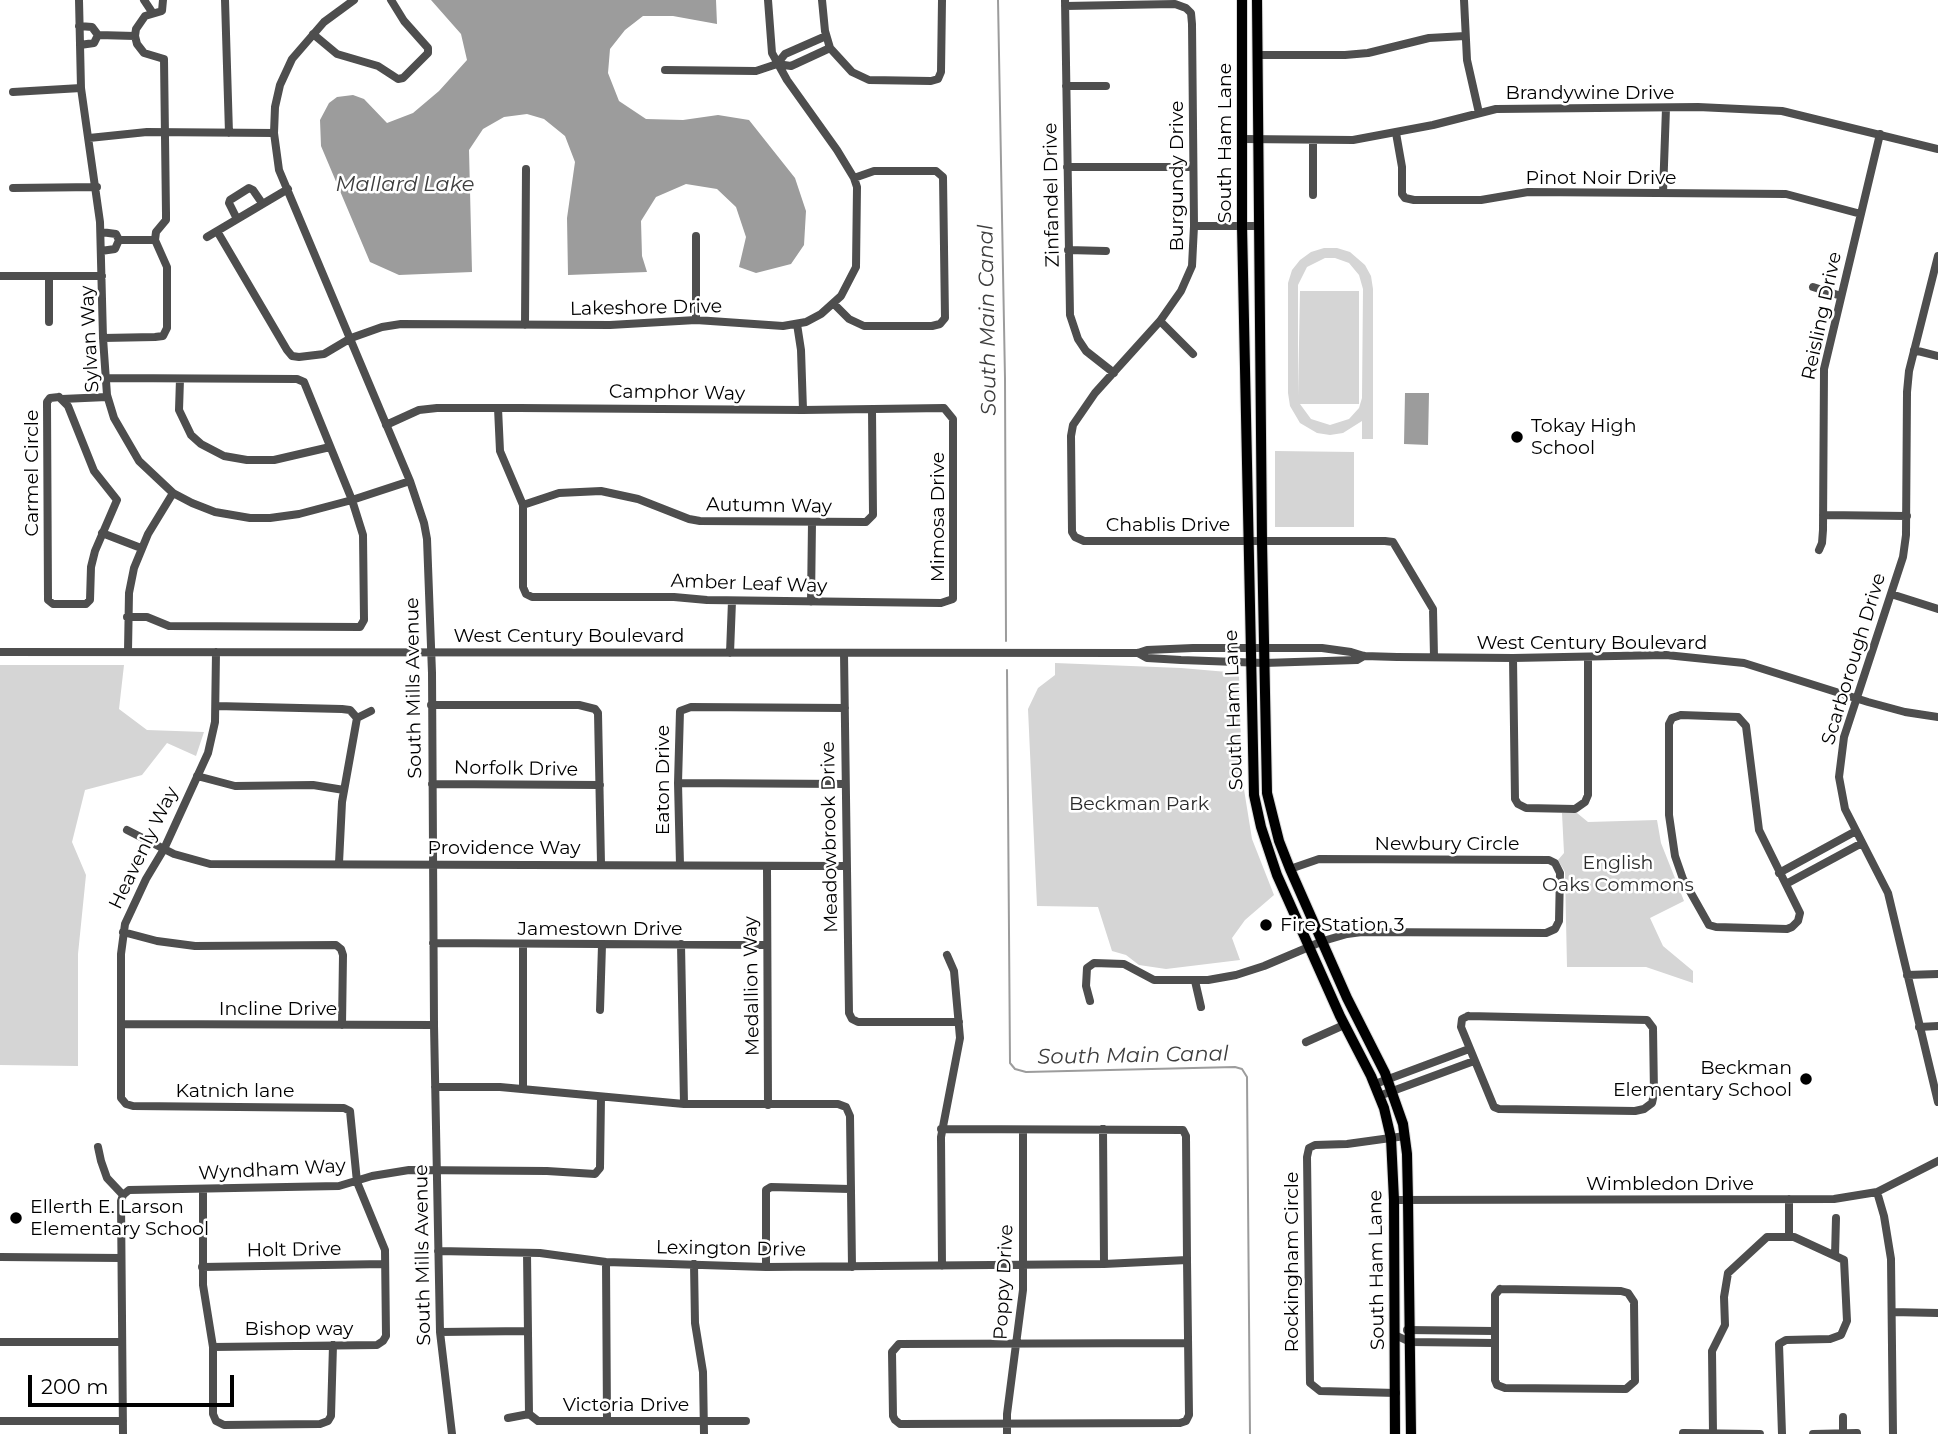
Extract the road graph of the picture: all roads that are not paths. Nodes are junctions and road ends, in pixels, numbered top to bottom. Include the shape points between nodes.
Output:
1 (79, 0) edge
2 (144, 0) edge
3 (163, 0) edge
4 (225, 0) edge
5 (354, 0) edge
6 (391, 0) edge
7 (768, 0) edge
8 (822, 0) edge
9 (942, 0) edge
10 (1242, 0) edge
11 (1257, 0) edge
12 (1464, 0) edge
13 (1144, 2) edge
14 (1065, 3) edge
15 (152, 12) junction
16 (79, 26) junction
17 (313, 34) junction
18 (98, 35) junction
19 (135, 36) junction
20 (826, 36) junction
21 (1465, 36) junction
22 (80, 45) junction
23 (830, 47) junction
24 (1258, 55) junction
25 (777, 64) junction
26 (666, 70) dead end
27 (1066, 86) junction
28 (1106, 86) dead end
29 (81, 88) junction
30 (13, 92) dead end
31 (1666, 108) junction
32 (1479, 113) junction
33 (164, 132) junction
34 (229, 133) junction
35 (274, 133) junction
36 (1396, 133) junction
37 (1880, 134) junction
38 (89, 138) junction
39 (1242, 139) junction
40 (1258, 139) junction
41 (1312, 140) junction
42 (1938, 149) edge
43 (1067, 167) junction
44 (1194, 167) junction
45 (526, 169) dead end
46 (854, 178) junction
47 (97, 187) junction
48 (13, 188) dead end
49 (288, 189) junction
50 (1663, 192) junction
51 (1313, 195) dead end
52 (262, 203) junction
53 (1861, 214) junction
54 (237, 219) junction
55 (1194, 226) junction
56 (1242, 226) junction
57 (1258, 226) junction
58 (217, 231) junction
59 (101, 232) junction
60 (696, 236) dead end
61 (207, 237) dead end
62 (119, 240) junction
63 (155, 240) junction
64 (1068, 250) junction
65 (101, 251) junction
66 (1106, 251) dead end
67 (1938, 256) edge
68 (0, 276) edge
69 (49, 276) junction
70 (102, 276) junction
71 (1813, 287) dead end
72 (1841, 296) junction
73 (834, 304) junction
74 (696, 320) junction
75 (1160, 321) junction
76 (49, 322) dead end
77 (797, 324) junction
78 (525, 325) junction
79 (103, 338) junction
80 (351, 338) junction
81 (1914, 350) junction
82 (1193, 354) dead end
83 (1938, 356) edge
84 (1114, 373) junction
85 (105, 378) junction
86 (180, 379) junction
87 (107, 397) junction
88 (62, 399) junction
89 (498, 408) junction
90 (803, 410) junction
91 (873, 410) junction
92 (386, 425) junction
93 (953, 432) joint
94 (330, 446) junction
95 (410, 481) junction
96 (173, 493) junction
97 (352, 500) junction
98 (523, 505) junction
99 (1823, 515) junction
100 (1907, 516) junction
101 (812, 522) junction
102 (102, 533) junction
103 (1075, 537) joint
104 (1248, 541) junction
105 (1262, 541) junction
106 (141, 548) junction
107 (1819, 550) dead end
108 (1891, 594) junction
109 (951, 600) joint
110 (732, 601) junction
111 (811, 602) junction
112 (1938, 609) edge
113 (127, 617) junction
114 (1250, 649) junction
115 (1264, 649) junction
116 (128, 651) junction
117 (430, 651) junction
118 (0, 652) edge
119 (216, 652) junction
120 (730, 653) junction
121 (844, 653) junction
122 (1138, 653) junction
123 (1363, 656) junction
124 (1434, 657) junction
125 (1588, 657) junction
126 (1513, 658) junction
127 (1251, 662) junction
128 (1264, 663) junction
129 (1856, 698) junction
130 (431, 705) junction
131 (216, 706) junction
132 (845, 708) junction
133 (371, 711) dead end
134 (1938, 717) edge
135 (357, 718) junction
136 (197, 776) junction
137 (678, 783) junction
138 (432, 784) junction
139 (845, 784) junction
140 (600, 785) junction
141 (344, 790) junction
142 (127, 830) dead end
143 (1856, 831) junction
144 (1862, 843) junction
145 (164, 849) junction
146 (339, 863) junction
147 (432, 864) junction
148 (601, 864) junction
149 (680, 865) junction
150 (767, 866) junction
151 (846, 866) junction
152 (1290, 869) junction
153 (1779, 873) junction
154 (1786, 884) junction
155 (124, 932) junction
156 (1323, 941) junction
157 (433, 943) junction
158 (681, 944) junction
159 (523, 945) junction
160 (602, 945) junction
161 (766, 945) junction
162 (1310, 947) junction
163 (947, 955) dead end
164 (1938, 974) edge
165 (1907, 975) junction
166 (1195, 981) junction
167 (1090, 1001) dead end
168 (1201, 1007) dead end
169 (600, 1010) dead end
170 (1454, 1014) dead end
171 (1462, 1019) junction
172 (959, 1022) junction
173 (121, 1024) junction
174 (342, 1025) junction
175 (434, 1025) junction
176 (1344, 1025) junction
177 (1938, 1026) edge
178 (1919, 1027) junction
179 (1306, 1042) dead end
180 (1469, 1049) junction
181 (1474, 1060) junction
182 (1388, 1079) junction
183 (1375, 1084) junction
184 (435, 1087) junction
185 (523, 1089) junction
186 (1392, 1091) junction
187 (1379, 1096) junction
188 (601, 1097) junction
189 (1938, 1102) edge
190 (126, 1104) joint
191 (684, 1104) junction
192 (768, 1105) junction
193 (941, 1129) junction
194 (1103, 1129) junction
195 (1023, 1130) junction
196 (1405, 1136) junction
197 (1391, 1138) junction
198 (98, 1147) dead end
199 (1938, 1161) edge
200 (437, 1171) junction
201 (357, 1182) junction
202 (204, 1189) junction
203 (850, 1189) junction
204 (1877, 1192) junction
205 (123, 1195) junction
206 (1789, 1199) junction
207 (1394, 1200) junction
208 (1408, 1200) junction
209 (1836, 1218) dead end
210 (1789, 1237) junction
211 (438, 1251) junction
212 (527, 1253) junction
213 (1835, 1256) junction
214 (0, 1257) edge
215 (121, 1258) junction
216 (1187, 1260) junction
217 (606, 1262) junction
218 (385, 1264) junction
219 (694, 1264) junction
220 (1104, 1264) junction
221 (1023, 1265) junction
222 (942, 1266) junction
223 (202, 1267) junction
224 (766, 1267) junction
225 (852, 1267) junction
226 (1892, 1312) junction
227 (1938, 1312) edge
228 (1409, 1329) junction
229 (527, 1331) junction
230 (1494, 1331) junction
231 (440, 1332) junction
232 (1395, 1335) junction
233 (0, 1342) edge
234 (122, 1342) junction
235 (1410, 1342) junction
236 (1188, 1343) junction
237 (1494, 1343) junction
238 (1018, 1345) junction
239 (332, 1346) junction
240 (213, 1347) junction
241 (1396, 1393) junction
242 (529, 1414) junction
243 (1843, 1417) dead end
244 (508, 1418) dead end
245 (0, 1421) edge
246 (123, 1421) junction
247 (607, 1421) junction
248 (704, 1421) junction
249 (746, 1421) dead end
250 (1007, 1423) junction
251 (1683, 1433) edge
252 (1713, 1433) edge
253 (1857, 1433) edge
254 (123, 1434) edge
255 (452, 1434) edge
256 (704, 1434) edge
257 (1007, 1434) edge
258 (1395, 1434) edge
259 (1410, 1434) edge
260 (1760, 1434) edge
261 (1782, 1434) edge
262 (1813, 1434) edge
263 (1843, 1434) edge
264 (1893, 1434) edge

1 - 16 street, Sylvan Way
2 - 15 street
3 - 15 street via 162,11
4 - 34 street
5 - 17 street, South Mills Avenue
6 - 17 street via 428,48 403,78 337,54
7 - 25 street, Lakeshore Drive via 770,45
8 - 20 street
9 - 23 street via 942,64 935,81 869,80 842,62
10 - 39 main road, South Ham Lane
11 - 24 main road, South Ham Lane
12 - 21 street
13 - 14 street
13 - 44 street, Burgundy Drive via 1175,4 1191,13
14 - 27 street, Zinfandel Drive
15 - 19 street via 140,22
16 - 18 street via 92,27
16 - 22 street, Sylvan Way
17 - 35 street, South Mills Avenue via 292,59 281,85
18 - 19 street
18 - 22 street via 94,43
19 - 33 street via 144,53 164,59
20 - 23 street
20 - 25 street via 785,54
21 - 24 street via 1429,38 1368,53
21 - 32 street
22 - 29 street, Sylvan Way
23 - 25 street via 791,66
24 - 40 main road, South Ham Lane
25 - 26 street via 756,71
25 - 46 street, Lakeshore Drive
27 - 28 street
27 - 43 street, Zinfandel Drive
29 - 30 street
29 - 38 street, Sylvan Way
31 - 32 street, Brandywine Drive via 1496,109
31 - 37 street, Brandywine Drive via 1782,111
31 - 50 street
32 - 36 street, Brandywine Drive
33 - 34 street
33 - 38 street
33 - 63 street via 166,220
34 - 35 street
35 - 49 street, South Mills Avenue via 279,170
36 - 41 street, Brandywine Drive
36 - 50 street, Pinot Noir Drive via 1405,198 1481,200 1528,192
37 - 42 street, Brandywine Drive
37 - 53 street, Reisling Drive
38 - 47 street, Sylvan Way
39 - 40 street, Brandywine Drive
39 - 56 main road, South Ham Lane
40 - 41 street, Brandywine Drive
40 - 57 main road, South Ham Lane
41 - 51 street
43 - 44 street
43 - 64 street, Zinfandel Drive
44 - 55 street, Burgundy Drive
45 - 78 street
46 - 73 street, Lakeshore Drive via 856,267
46 - 73 street via 874,171 936,171 943,177 945,318 932,326 864,326
47 - 48 street
47 - 59 street, Sylvan Way
49 - 52 street
49 - 80 street, South Mills Avenue
50 - 53 street, Pinot Noir Drive via 1786,194
52 - 54 street
52 - 54 street via 249,188 230,200
53 - 72 street, Reisling Drive
54 - 58 street
55 - 56 street
55 - 75 street, Burgundy Drive via 1192,266
56 - 57 street
56 - 104 main road, South Ham Lane
57 - 105 main road, South Ham Lane
58 - 61 street
58 - 80 street, Lakeshore Drive via 290,354 316,356
59 - 62 street via 116,234
59 - 65 street, Sylvan Way
60 - 74 street
62 - 63 street
62 - 65 street via 115,249
63 - 79 street via 167,267 166,333
64 - 66 street
64 - 84 street, Zinfandel Drive via 1073,328 1086,351
65 - 70 street, Sylvan Way
67 - 81 street, Scarborough Drive
68 - 69 street
69 - 70 street
69 - 76 street
70 - 79 street, Sylvan Way
71 - 72 street
72 - 99 street, Reisling Drive via 1824,369
73 - 77 street, Lakeshore Drive
74 - 77 street, Lakeshore Drive
74 - 78 street, Lakeshore Drive
75 - 82 street
75 - 84 street, Burgundy Drive
77 - 90 street
78 - 80 street, Lakeshore Drive via 401,324
79 - 85 street, Sylvan Way
80 - 92 street, South Mills Avenue
81 - 83 street
81 - 100 street, Scarborough Drive via 1907,392
84 - 103 street, Burgundy Drive via 1078,416 1070,436
85 - 86 street
85 - 87 street, Sylvan Way
86 - 94 street via 304,382
86 - 94 street via 179,410 191,435 224,456 274,460
87 - 88 street
87 - 96 street, Sylvan Way via 139,461
88 - 102 street, Carmel Circle via 94,471 117,500
88 - 102 street, Carmel Circle via 47,402 50,603 86,604 90,600 91,567
89 - 90 street, Camphor Way
89 - 92 street, Camphor Way via 419,410
89 - 98 street via 500,452
90 - 91 street, Camphor Way
91 - 93 street, Camphor Way via 940,407 950,412
91 - 101 street, Autumn Way via 873,515 866,522
92 - 95 street, South Mills Avenue
93 - 109 street, Mimosa Drive
94 - 97 street
95 - 97 street, Sylvan Way
95 - 117 street, South Mills Avenue via 427,540
96 - 97 street, Sylvan Way via 215,512 250,518 299,514
96 - 106 street
97 - 113 street via 363,535 364,620 359,627 169,626 146,617
98 - 101 street, Autumn Way via 559,493 600,491 638,499 689,519
98 - 110 street, Amber Leaf Way via 523,590 532,597
99 - 100 street
99 - 107 street, Reisling Drive
100 - 108 street, Scarborough Drive via 1903,557
101 - 111 street
102 - 106 street
103 - 104 street, Chablis Drive via 1084,541
104 - 105 street, Chablis Drive
104 - 114 main road, South Ham Lane
105 - 115 main road, South Ham Lane
105 - 124 street via 1393,542 1433,609
106 - 113 street
108 - 112 street
108 - 129 street, Scarborough Drive
109 - 111 street, Amber Leaf Way
110 - 111 street, Amber Leaf Way
110 - 120 street
113 - 116 street
114 - 115 street, West Century Boulevard
114 - 122 street, West Century Boulevard
114 - 127 main road, South Ham Lane
115 - 123 street, West Century Boulevard via 1322,649
115 - 128 main road, South Ham Lane
116 - 118 street, West Century Boulevard
116 - 119 street, West Century Boulevard
117 - 119 street, West Century Boulevard
117 - 120 street, West Century Boulevard
117 - 130 street, South Mills Avenue
119 - 131 street, Heavenly Way
120 - 121 street, West Century Boulevard
121 - 122 street, West Century Boulevard
121 - 132 street, Meadowbrook Drive
122 - 127 street, West Century Boulevard via 1147,658
123 - 124 street, West Century Boulevard
123 - 128 street, West Century Boulevard via 1357,660
124 - 126 street, West Century Boulevard
125 - 126 street, West Century Boulevard
125 - 126 street via 1588,795 1575,809 1526,808 1515,799
125 - 129 street, West Century Boulevard via 1666,655 1744,663
127 - 128 street, West Century Boulevard
127 - 162 main road, South Ham Lane via 1254,795 1270,858
128 - 152 main road, South Ham Lane via 1267,793
129 - 134 street, West Century Boulevard
129 - 143 street, Scarborough Drive via 1844,737 1839,777 1845,809
130 - 138 street, South Mills Avenue
130 - 140 street via 591,708 598,713
131 - 135 street via 342,709
131 - 136 street, Heavenly Way via 212,738
132 - 137 street, Eaton Drive via 684,708 678,715
132 - 139 street, Meadowbrook Drive
133 - 135 street
135 - 141 street
136 - 141 street via 225,785 313,785
136 - 145 street, Heavenly Way
137 - 139 street
137 - 149 street, Eaton Drive
138 - 140 street, Norfolk Drive
138 - 147 street, South Mills Avenue
139 - 151 street, Meadowbrook Drive
140 - 148 street
141 - 146 street
142 - 145 street, Providence Way
143 - 144 street, Scarborough Drive
143 - 153 street
144 - 154 street
144 - 165 street, Scarborough Drive via 1888,893
145 - 146 street, Providence Way via 210,864
145 - 155 street, Heavenly Way via 134,903
146 - 147 street, Providence Way
147 - 148 street, Providence Way
147 - 157 street, South Mills Avenue
148 - 149 street, Providence Way
149 - 150 street, Providence Way
150 - 151 street, Providence Way
150 - 161 street, Medallion Way
151 - 172 street, Meadowbrook Drive via 852,1019
152 - 156 main road, South Ham Lane
152 - 156 street, Newbury Circle via 1319,859 1549,860 1559,869 1559,921 1550,933 1362,932
153 - 154 street
153 - 154 street via 1759,830 1742,719 1675,716 1669,724 1670,834 1683,879 1707,921 1716,927 1787,929 1802,924
155 - 173 street, Heavenly Way
155 - 174 street via 195,947 336,945 341,949
156 - 162 street
156 - 182 main road, South Ham Lane
157 - 159 street, Jamestown Drive
157 - 175 street, South Mills Avenue
158 - 160 street, Jamestown Drive
158 - 161 street, Jamestown Drive
158 - 191 street
159 - 160 street, Jamestown Drive
159 - 185 street
160 - 169 street
161 - 192 street, Medallion Way
162 - 166 street via 1236,975
162 - 176 main road, South Ham Lane
163 - 172 street via 954,971
164 - 165 street
165 - 178 street, Scarborough Drive
166 - 167 street via 1154,980 1124,964 1094,963 1087,968
166 - 168 street
170 - 171 street
171 - 180 street
171 - 181 street via 1647,1020 1653,1028 1653,1100 1635,1111 1500,1110 1490,1104
172 - 193 street via 958,1055
173 - 174 street, Incline Drive
173 - 190 street, Heavenly Way via 121,1098
174 - 175 street, Incline Drive
175 - 184 street, South Mills Avenue
176 - 179 street
176 - 183 main road, South Ham Lane
177 - 178 street
178 - 189 street, Scarborough Drive
180 - 181 street
180 - 182 street
181 - 186 street
182 - 183 street
182 - 186 main road, South Ham Lane
183 - 187 main road, South Ham Lane
184 - 185 street
184 - 200 street, South Mills Avenue
185 - 188 street
186 - 187 street
186 - 196 main road, South Ham Lane
187 - 197 main road, South Ham Lane
188 - 191 street
188 - 200 street, Wyndham Way via 600,1168 595,1174
190 - 201 street, Katnich lane via 344,1108 353,1116
191 - 192 street
192 - 203 street via 846,1107
193 - 195 street
193 - 222 street
194 - 195 street
194 - 216 street via 1183,1130
194 - 220 street
195 - 221 street, Poppy Drive
196 - 197 street, Rockingham Circle
196 - 208 main road, South Ham Lane
197 - 207 main road, South Ham Lane
197 - 241 street, Rockingham Circle via 1315,1145 1308,1151 1308,1375 1321,1391
198 - 205 street via 107,1178
199 - 204 street, Wimbledon Drive
200 - 201 street, Wyndham Way via 390,1172
200 - 211 street, South Mills Avenue
201 - 202 street, Wyndham Way via 322,1188
201 - 218 street via 380,1234
202 - 205 street, Wyndham Way via 129,1190
202 - 223 street
203 - 224 street via 766,1190
203 - 225 street
204 - 206 street, Wimbledon Drive via 1834,1199
204 - 226 street via 1890,1247
205 - 215 street
206 - 208 street, Wimbledon Drive
206 - 210 street
207 - 208 street, Wimbledon Drive
207 - 232 main road, South Ham Lane
208 - 228 main road, South Ham Lane
209 - 213 street
210 - 213 street
210 - 252 street via 1767,1237 1728,1273 1725,1325 1712,1351
211 - 212 street, Lexington Drive
211 - 231 street, South Mills Avenue
212 - 217 street, Lexington Drive
212 - 229 street
213 - 261 street via 1844,1260 1847,1321 1841,1335 1830,1339 1786,1340 1779,1345
214 - 215 street
215 - 234 street
216 - 220 street, Lexington Drive
216 - 236 street
217 - 219 street, Lexington Drive
217 - 247 street
218 - 223 street, Holt Drive
218 - 239 street, Bishop way via 383,1341
219 - 224 street, Lexington Drive
219 - 248 street
220 - 221 street, Lexington Drive
221 - 222 street, Lexington Drive
221 - 238 street, Poppy Drive
222 - 225 street, Lexington Drive
223 - 240 street
224 - 225 street, Lexington Drive
226 - 227 street
226 - 264 street
228 - 230 street
228 - 232 street
228 - 235 main road, South Ham Lane
229 - 231 street
229 - 242 street
230 - 237 street
230 - 237 street via 1495,1295 1500,1289 1628,1293 1634,1302 1635,1381 1626,1389 1502,1388 1495,1380
231 - 255 street, South Mills Avenue
232 - 235 street
232 - 241 main road, South Ham Lane
233 - 234 street
234 - 246 street
235 - 237 street
235 - 259 main road, South Ham Lane
236 - 238 street
236 - 250 street via 1186,1421
238 - 250 street, Poppy Drive
238 - 250 street via 899,1344 892,1352 893,1416 900,1424
239 - 240 street, Bishop way
239 - 240 street via 328,1421 224,1425 213,1415
241 - 258 main road, South Ham Lane
242 - 244 street, Victoria Drive
242 - 247 street, Victoria Drive via 538,1421
243 - 263 street
245 - 246 street
246 - 254 street
247 - 248 street, Victoria Drive
248 - 249 street, Victoria Drive
248 - 256 street
250 - 257 street, Poppy Drive
251 - 252 street
252 - 260 street
253 - 263 street
262 - 263 street

